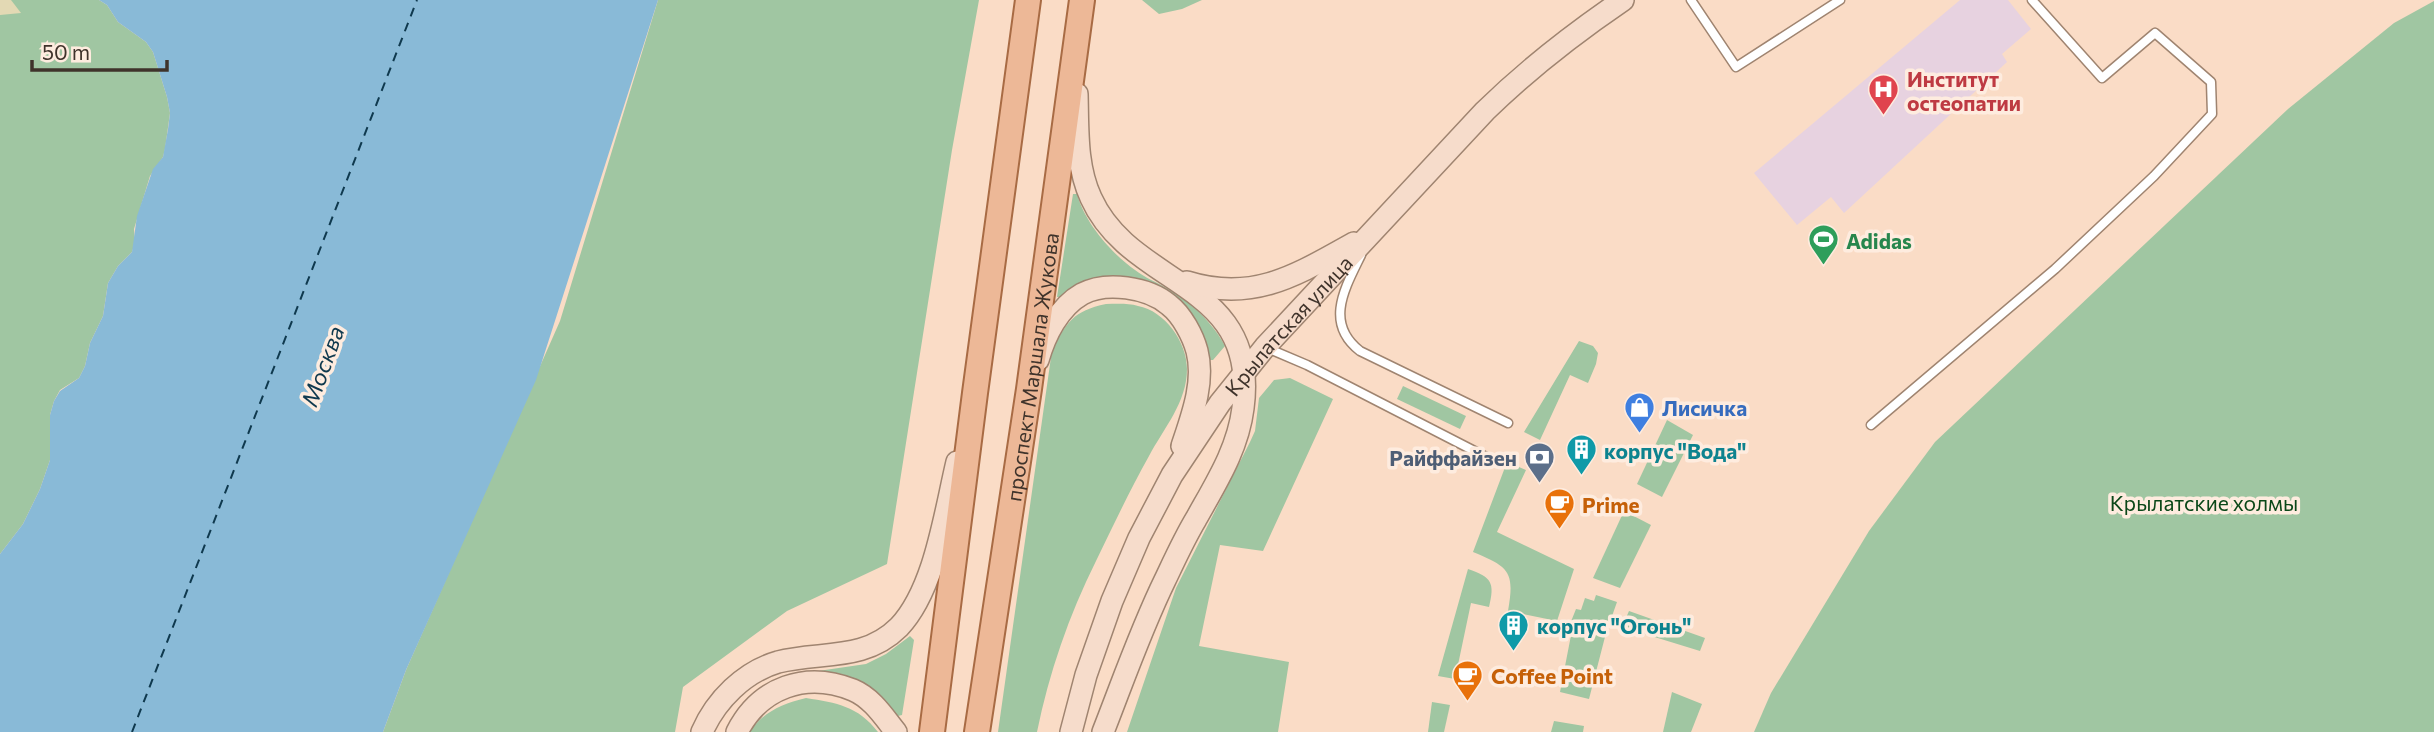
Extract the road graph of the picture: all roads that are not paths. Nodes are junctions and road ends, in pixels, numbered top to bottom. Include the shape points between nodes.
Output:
1 (1028, 0) edge
2 (1082, 0) edge
3 (1623, 0) edge
4 (1691, 0) edge
5 (1840, 0) edge
6 (2032, 0) edge
7 (1076, 47) junction
8 (1371, 233) junction
9 (1175, 278) junction
10 (1265, 347) junction
11 (1244, 369) junction
12 (1028, 389) junction
13 (975, 393) junction
14 (1508, 423) dead end
15 (1871, 425) dead end
16 (1490, 459) dead end
17 (1171, 475) junction
18 (702, 732) edge
19 (737, 732) edge
20 (896, 732) edge
21 (932, 732) edge
22 (977, 732) edge
23 (1071, 732) edge
24 (1103, 732) edge

1 - 13 main road
2 - 7 main road, проспект Маршала Жукова
3 - 8 main road, Крылатская улица via 1525,72
4 - 5 lane via 1736,67
6 - 15 lane via 2102,78 2155,33 2211,82 2212,114 2154,176 2054,269
7 - 9 main road via 1079,149 1091,199 1121,241
7 - 12 main road, проспект Маршала Жукова
8 - 9 main road via 1288,279 1266,286 1218,289
8 - 10 main road, Крылатская улица
8 - 14 lane via 1342,295 1342,332 1348,342
9 - 11 main road via 1197,293 1229,330
10 - 11 main road, Крылатская улица
10 - 16 lane
11 - 17 main road, Крылатская улица
11 - 24 main road via 1244,406 1233,453 1163,583
12 - 17 main road via 1055,321 1081,295 1097,287 1118,288 1151,295 1169,305 1191,335 1199,367 1192,416
12 - 22 main road, проспект Маршала Жукова
13 - 18 main road via 929,576 911,612 897,628 853,653 778,662 741,680 720,702
13 - 21 main road
17 - 23 main road, Крылатская улица via 1112,601
19 - 20 main road via 755,705 779,688 806,681 854,690 873,704

